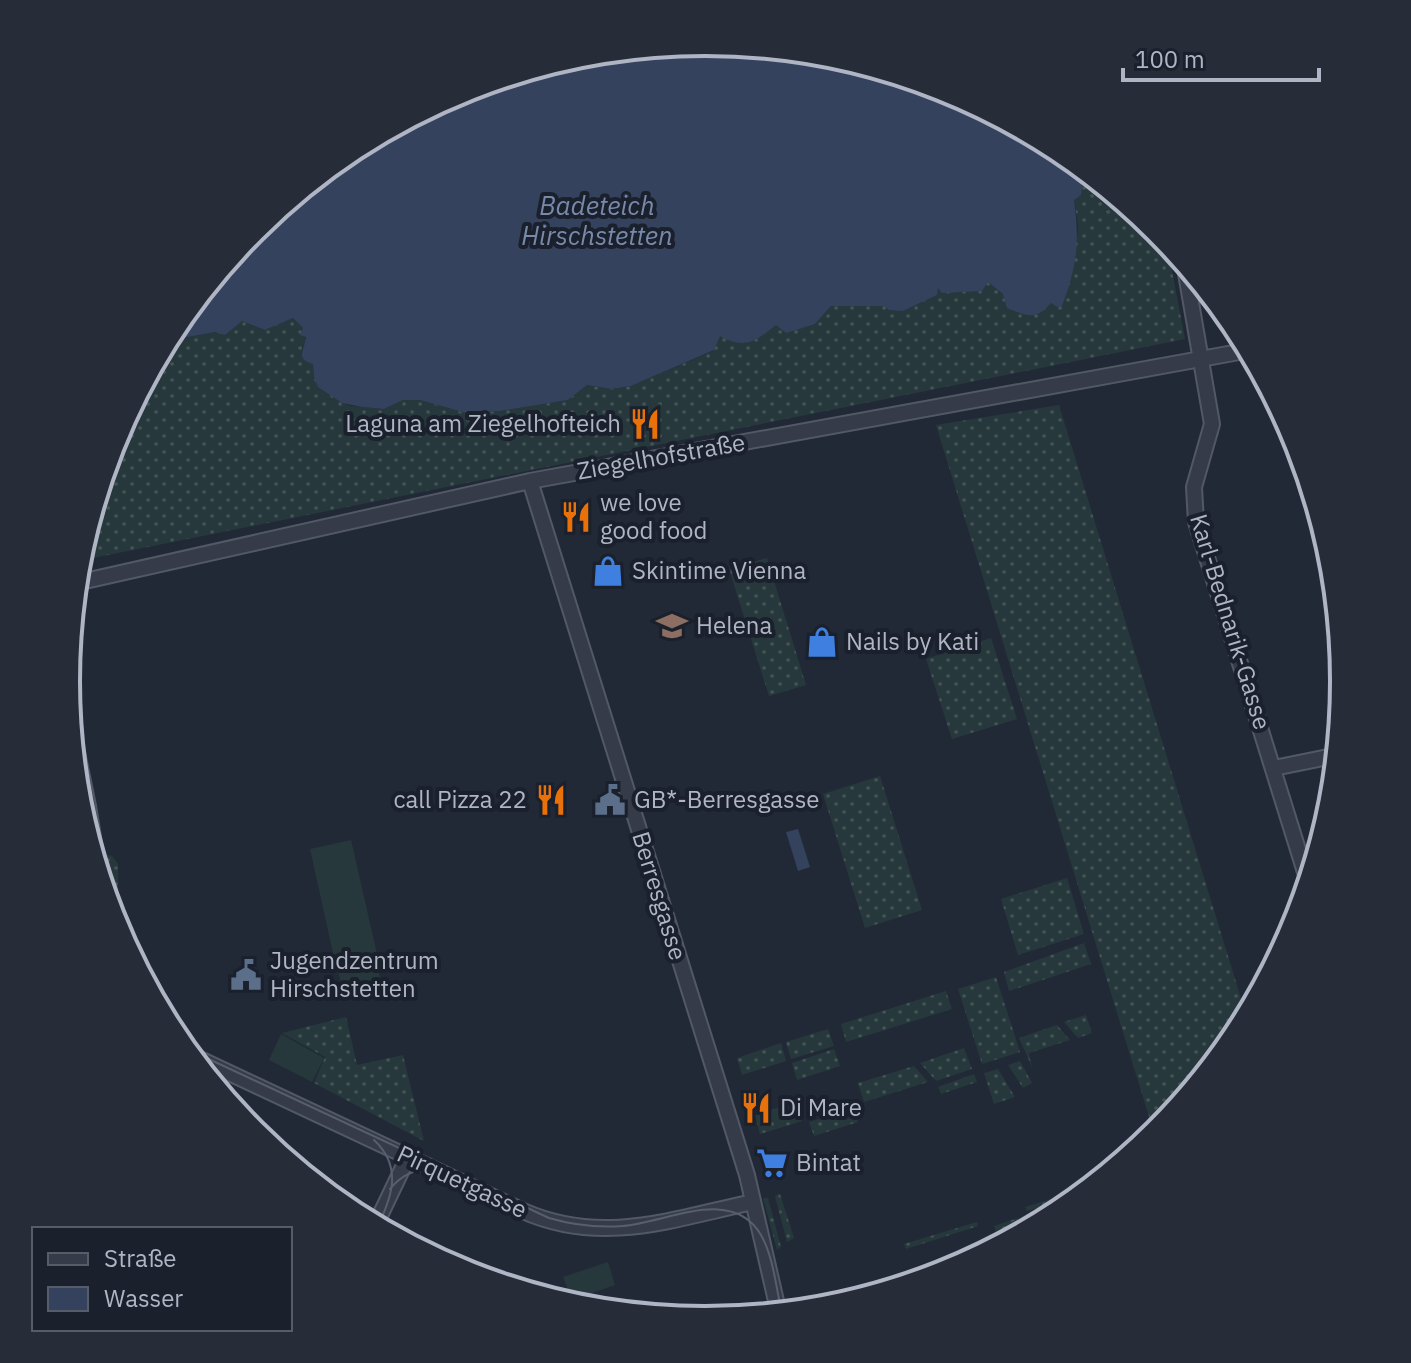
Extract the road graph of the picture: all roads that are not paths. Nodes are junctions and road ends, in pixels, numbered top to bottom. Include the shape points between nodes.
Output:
1 (1188, 284) edge
2 (1237, 352) edge
3 (1202, 357) junction
4 (530, 481) junction
5 (88, 580) edge
6 (1327, 757) edge
7 (1274, 768) junction
8 (1303, 866) edge
9 (211, 1064) edge
10 (408, 1157) junction
11 (753, 1202) junction
12 (380, 1215) edge
13 (776, 1303) edge

1 - 3 street, Karl-Bednarik-Gasse
2 - 3 street, Ziegelhofstraße
3 - 4 street, Ziegelhofstraße
3 - 7 street, Karl-Bednarik-Gasse via 1212,424 1195,479 1196,522
4 - 5 street, Ziegelhofstraße
4 - 11 street, Berresgasse
6 - 7 street
7 - 8 street, Karl-Bednarik-Gasse
9 - 10 street, Pirquetgasse
10 - 11 street, Pirquetgasse via 536,1217 581,1228 641,1227
10 - 12 street
11 - 13 street, Berresgasse

